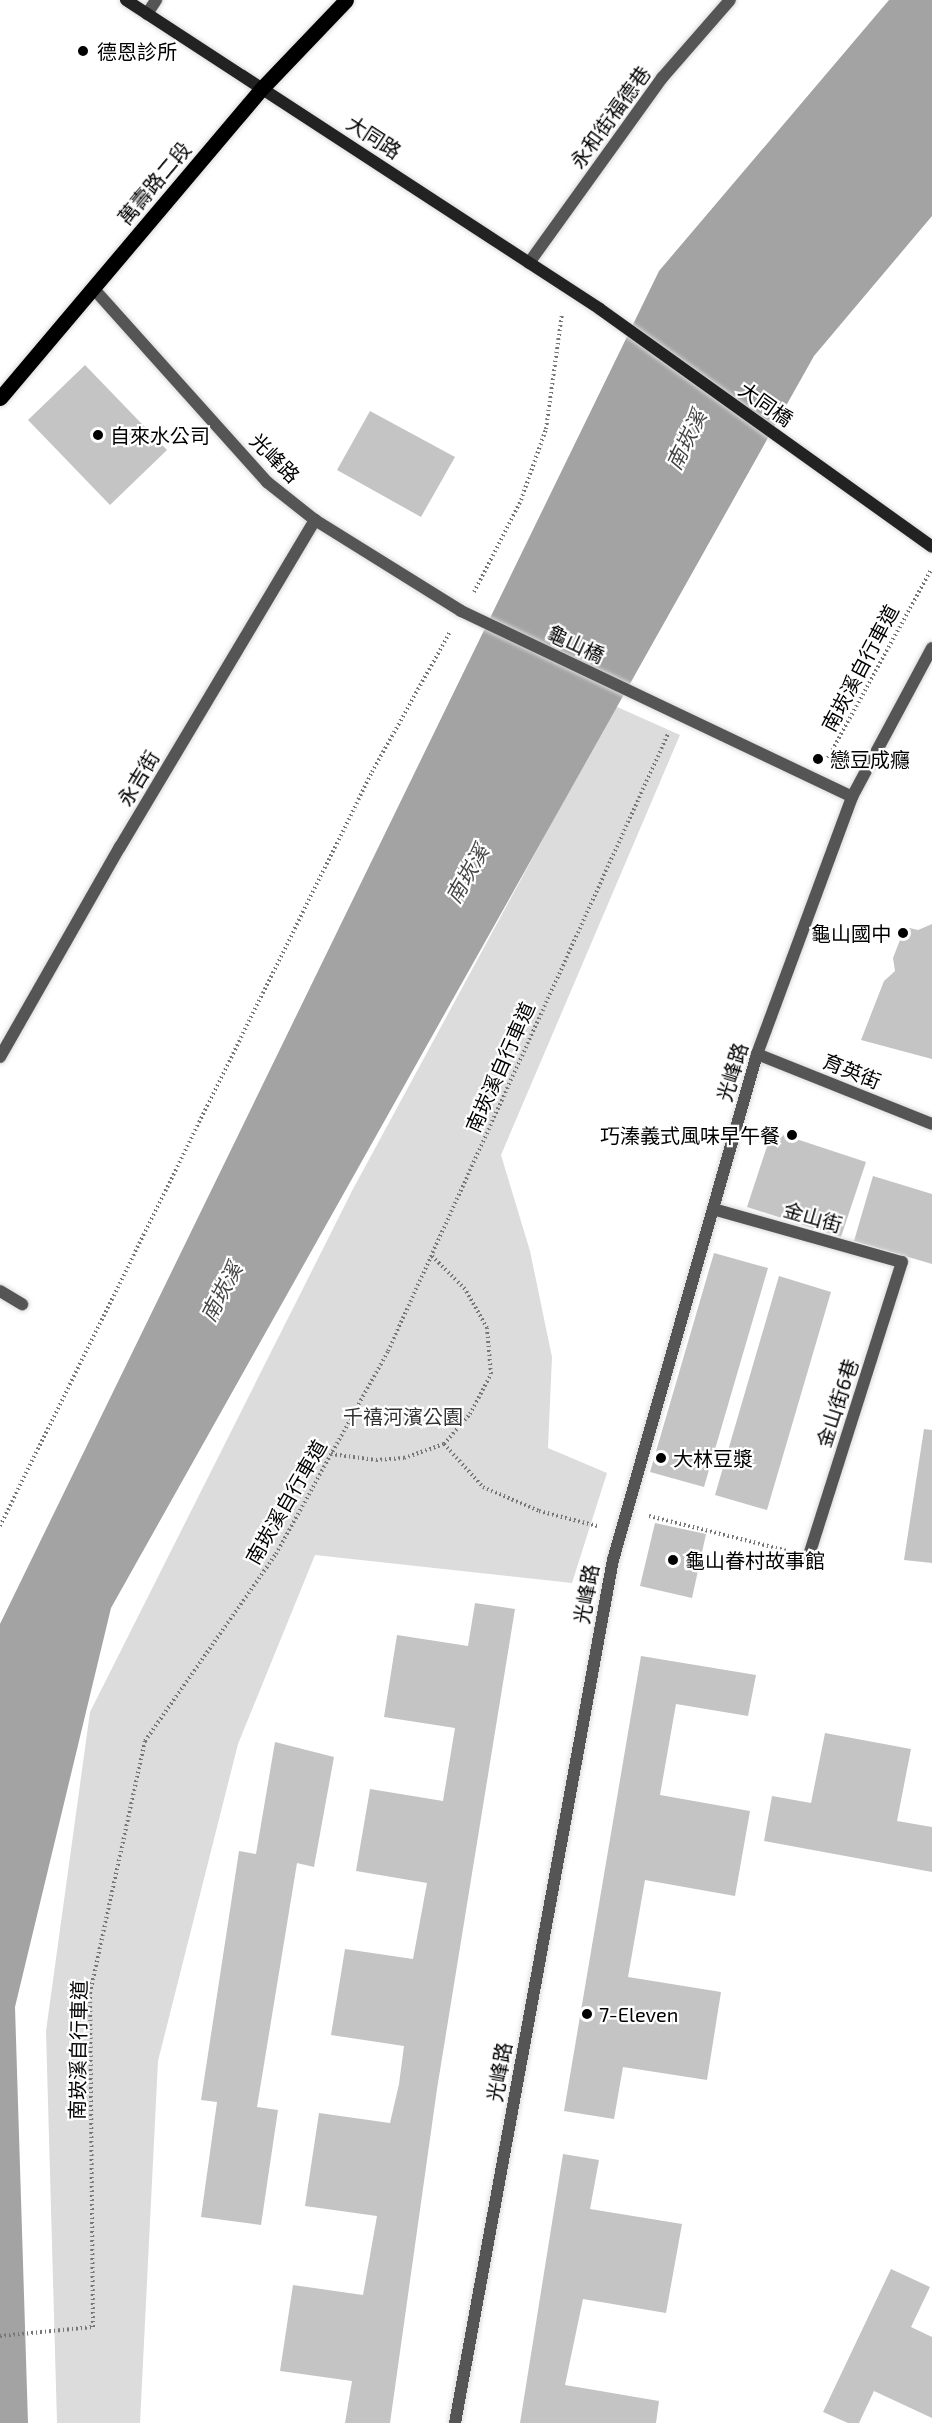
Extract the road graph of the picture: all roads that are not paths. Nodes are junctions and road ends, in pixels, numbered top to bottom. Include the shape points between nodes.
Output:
1 (126, 0) edge
2 (156, 0) edge
3 (346, 0) edge
4 (730, 0) edge
5 (147, 14) junction
6 (263, 87) junction
7 (529, 263) junction
8 (93, 288) junction
9 (600, 309) joint
10 (0, 398) edge
11 (315, 520) junction
12 (932, 547) edge
13 (464, 613) joint
14 (932, 648) edge
15 (852, 797) junction
16 (757, 1054) junction
17 (0, 1057) edge
18 (932, 1124) edge
19 (713, 1209) junction
20 (902, 1262) joint
21 (0, 1291) edge
22 (22, 1304) dead end
23 (809, 1556) road end
24 (455, 2423) edge

1 - 5 street, 大同路
2 - 5 street
3 - 6 main road, 萬壽路二段
4 - 7 street, 永和街福德巷 via 662,78
5 - 6 street, 大同路
6 - 7 street, 大同路
6 - 8 main road, 萬壽路二段
7 - 9 street, 大同路
8 - 10 main road, 萬壽路二段
8 - 11 street, 光峰路 via 267,482
9 - 12 street, 大同橋
11 - 13 street, 光峰路
11 - 17 street, 永吉街
13 - 15 street, 龜山橋
14 - 15 street, 光峰路
15 - 16 street, 光峰路
16 - 18 street, 育英街
16 - 19 street, 光峰路
19 - 20 street, 金山街
19 - 24 street, 光峰路 via 612,1560
20 - 23 street, 金山街6巷
21 - 22 street

